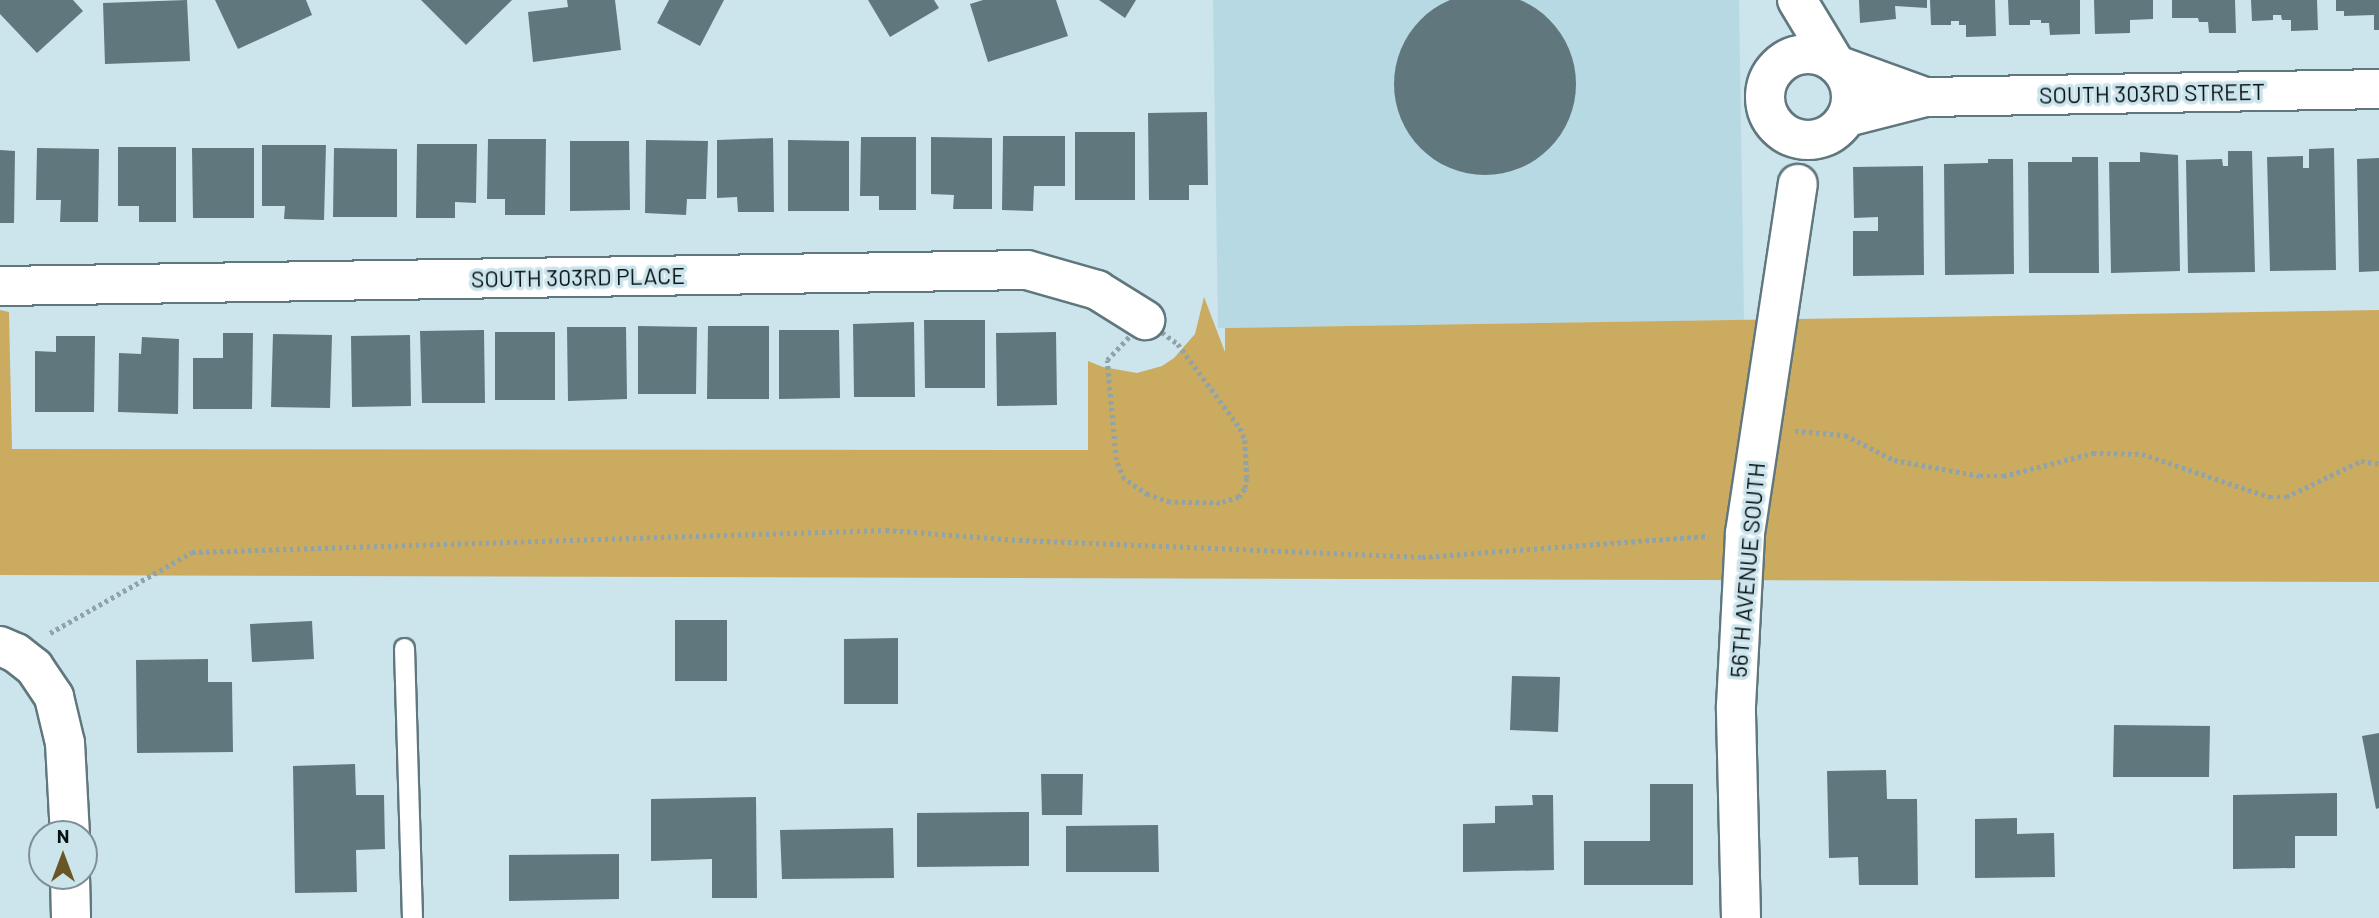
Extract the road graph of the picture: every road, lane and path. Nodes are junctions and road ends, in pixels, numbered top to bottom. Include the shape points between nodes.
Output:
1 (1795, 0) edge
2 (1780, 65) junction
3 (1837, 65) junction
4 (2379, 89) edge
5 (1925, 97) junction
6 (1840, 125) junction
7 (1778, 129) junction
8 (1798, 184) junction
9 (0, 286) edge
10 (1145, 320) junction
11 (1760, 427) junction
12 (2379, 464) edge
13 (1745, 533) junction
14 (404, 648) dead end
15 (8, 650) edge
16 (70, 820) edge
17 (70, 890) edge
18 (71, 918) edge
19 (412, 918) edge
20 (1741, 918) edge

1 - 2 street, 56TH AVENUE SOUTH
1 - 3 street, 56TH AVENUE SOUTH
2 - 3 street via 1796,55 1812,54
2 - 7 street, 56TH AVENUE SOUTH via 1766,86 1765,102
3 - 5 street
3 - 6 street, 56TH AVENUE SOUTH via 1848,78 1852,93
4 - 5 street, SOUTH 303RD STREET
5 - 6 street
6 - 7 street via 1820,139 1805,141
6 - 8 street, 56TH AVENUE SOUTH
7 - 8 street, 56TH AVENUE SOUTH
8 - 11 street, 56TH AVENUE SOUTH
9 - 10 street, SOUTH 303RD PLACE via 1027,270 1097,290
10 - 10 path via 1107,359 1116,460 1124,479 1148,495 1170,502 1220,503 1239,497 1247,478 1240,428 1178,344
11 - 12 path via 1845,435 1894,460 1980,476 2003,476 2093,453 2142,454 2270,497 2286,497 2361,461
11 - 13 street, 56TH AVENUE SOUTH
13 - 15 path via 1422,557 886,530 192,552
13 - 20 street, 56TH AVENUE SOUTH via 1736,706
14 - 19 lane
15 - 16 street via 34,667 54,697 70,780
17 - 18 street

